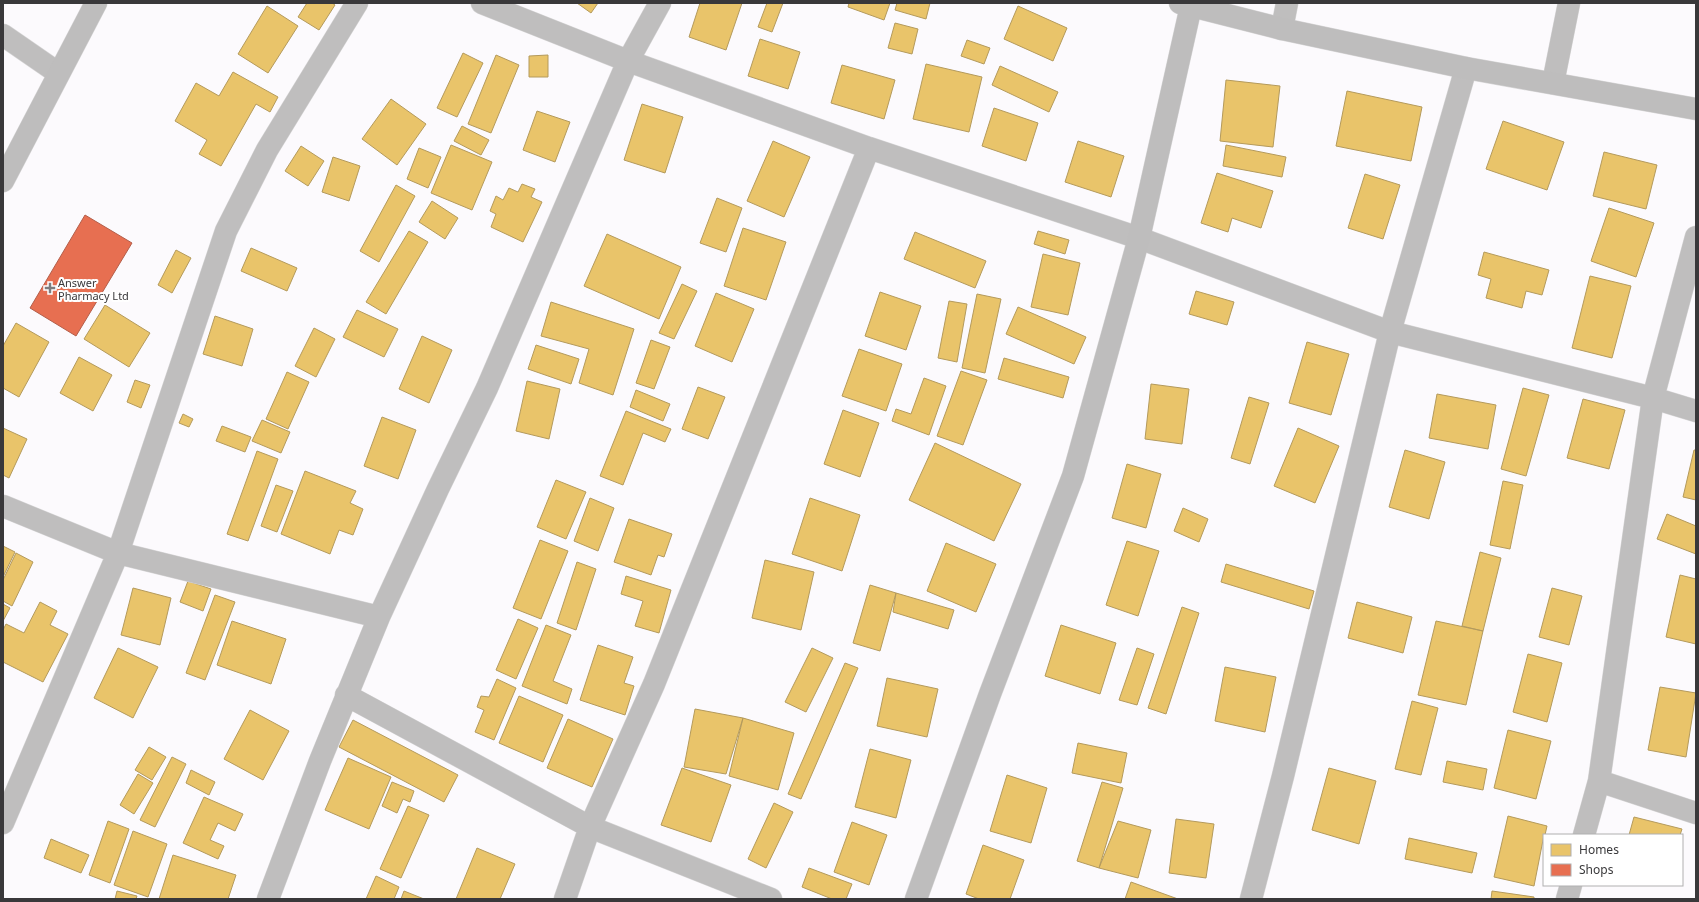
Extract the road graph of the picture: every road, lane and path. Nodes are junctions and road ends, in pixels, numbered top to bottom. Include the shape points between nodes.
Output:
1 (96, 3) edge
2 (357, 3) edge
3 (482, 3) edge
4 (660, 3) edge
5 (1287, 3) edge
6 (1569, 3) edge
7 (1185, 5) edge
8 (1282, 29) junction
9 (3, 35) edge
10 (628, 61) junction
11 (1466, 68) junction
12 (58, 73) junction
13 (1553, 83) junction
14 (1696, 109) edge
15 (869, 148) junction
16 (3, 181) edge
17 (1696, 237) edge
18 (1139, 238) junction
19 (1390, 332) junction
20 (1653, 398) junction
21 (1696, 410) edge
22 (3, 506) edge
23 (118, 553) junction
24 (379, 617) junction
25 (346, 695) junction
26 (1599, 781) junction
27 (1696, 813) edge
28 (3, 823) edge
29 (590, 827) junction
30 (1584, 834) edge
31 (1571, 886) edge
32 (268, 899) edge
33 (566, 899) edge
34 (771, 899) edge
35 (916, 899) edge
36 (1251, 899) edge
37 (1567, 899) edge

1 - 12 street
2 - 23 street via 267,150 226,231
3 - 10 street
4 - 10 street
5 - 8 street
6 - 13 street
7 - 8 street
7 - 18 street
8 - 11 street
9 - 12 street
10 - 15 street
10 - 24 street via 487,388
11 - 13 street
11 - 19 street
12 - 16 street
13 - 14 street
15 - 18 street
15 - 29 street via 657,677
17 - 20 street
18 - 19 street
18 - 35 street via 1073,476
19 - 20 street
19 - 36 street
20 - 21 street
20 - 26 street
22 - 23 street
23 - 24 street
23 - 28 street
24 - 25 street
25 - 29 street
25 - 32 street
26 - 27 street
26 - 30 street
29 - 33 street
29 - 34 street
31 - 37 street

